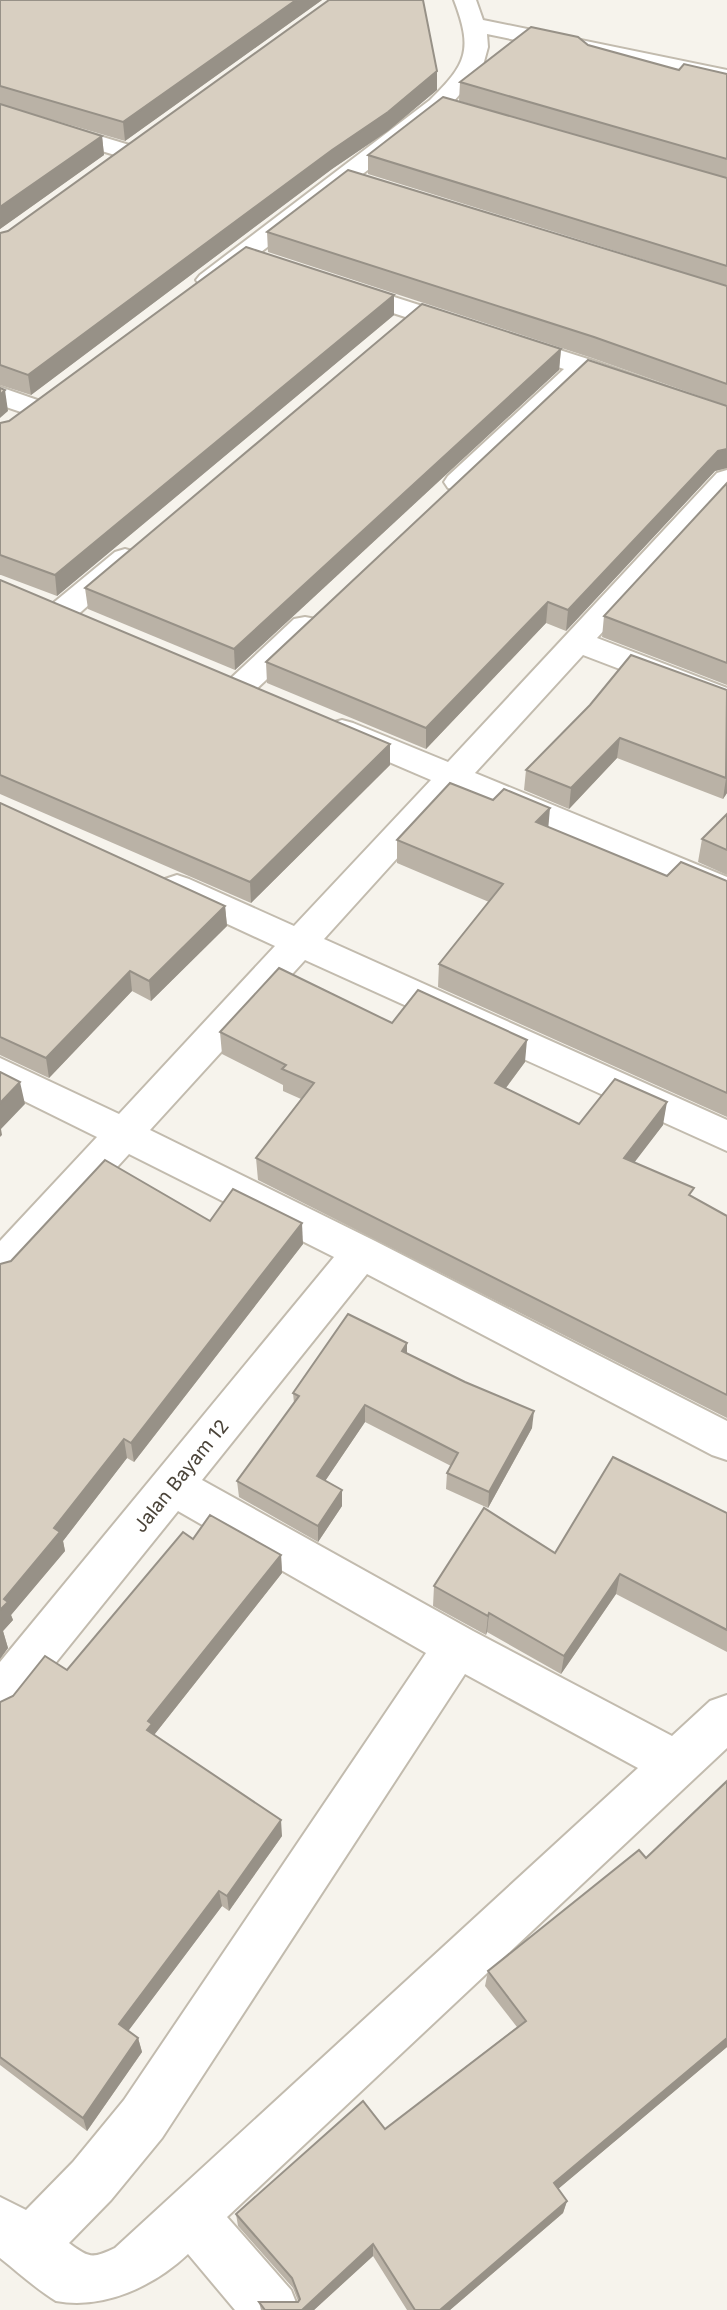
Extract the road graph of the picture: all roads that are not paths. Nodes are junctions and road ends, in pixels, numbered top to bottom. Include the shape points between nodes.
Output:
1 (465, 0) edge
2 (475, 25) junction
3 (727, 77) edge
4 (438, 105) junction
5 (0, 113) edge
6 (465, 113) edge
7 (150, 136) edge
8 (128, 152) junction
9 (108, 167) edge
10 (342, 176) junction
11 (369, 185) edge
12 (317, 280) edge
13 (188, 296) edge
14 (582, 366) junction
15 (0, 395) edge
16 (33, 409) edge
17 (727, 417) edge
18 (727, 479) edge
19 (441, 498) edge
20 (146, 541) edge
21 (321, 611) edge
22 (63, 612) edge
23 (579, 642) junction
24 (240, 687) edge
25 (727, 700) edge
26 (316, 719) edge
27 (454, 778) junction
28 (151, 875) edge
29 (727, 891) edge
30 (302, 943) junction
31 (0, 1072) edge
32 (124, 1135) junction
33 (727, 1136) edge
34 (360, 1252) junction
35 (0, 1269) edge
36 (727, 1442) edge
37 (173, 1486) junction
38 (457, 1646) junction
39 (0, 1697) edge
40 (727, 1717) edge
41 (677, 1764) junction
42 (189, 2214) junction
43 (14, 2235) edge
44 (271, 2310) edge

1 - 2 street
2 - 3 street
2 - 4 street via 479,44 475,60 465,79
4 - 6 street
4 - 10 street
5 - 8 street
7 - 8 street
8 - 9 street
10 - 11 street
10 - 13 street via 255,259
12 - 14 street via 405,322
14 - 17 street
14 - 19 street
15 - 16 street
18 - 23 street
20 - 22 street
21 - 24 street
23 - 25 street
23 - 27 street
26 - 27 street
27 - 29 street
27 - 30 street
28 - 30 street
30 - 32 street
30 - 33 street
31 - 32 street
32 - 34 street
32 - 35 street
34 - 36 street
34 - 37 street, Jalan Bayam 12
37 - 38 street
37 - 39 street, Jalan Bayam 12
38 - 41 street
38 - 43 street via 143,2119 92,2181
40 - 41 street
41 - 42 street
42 - 43 street via 134,2267 100,2284 76,2281
42 - 44 street

